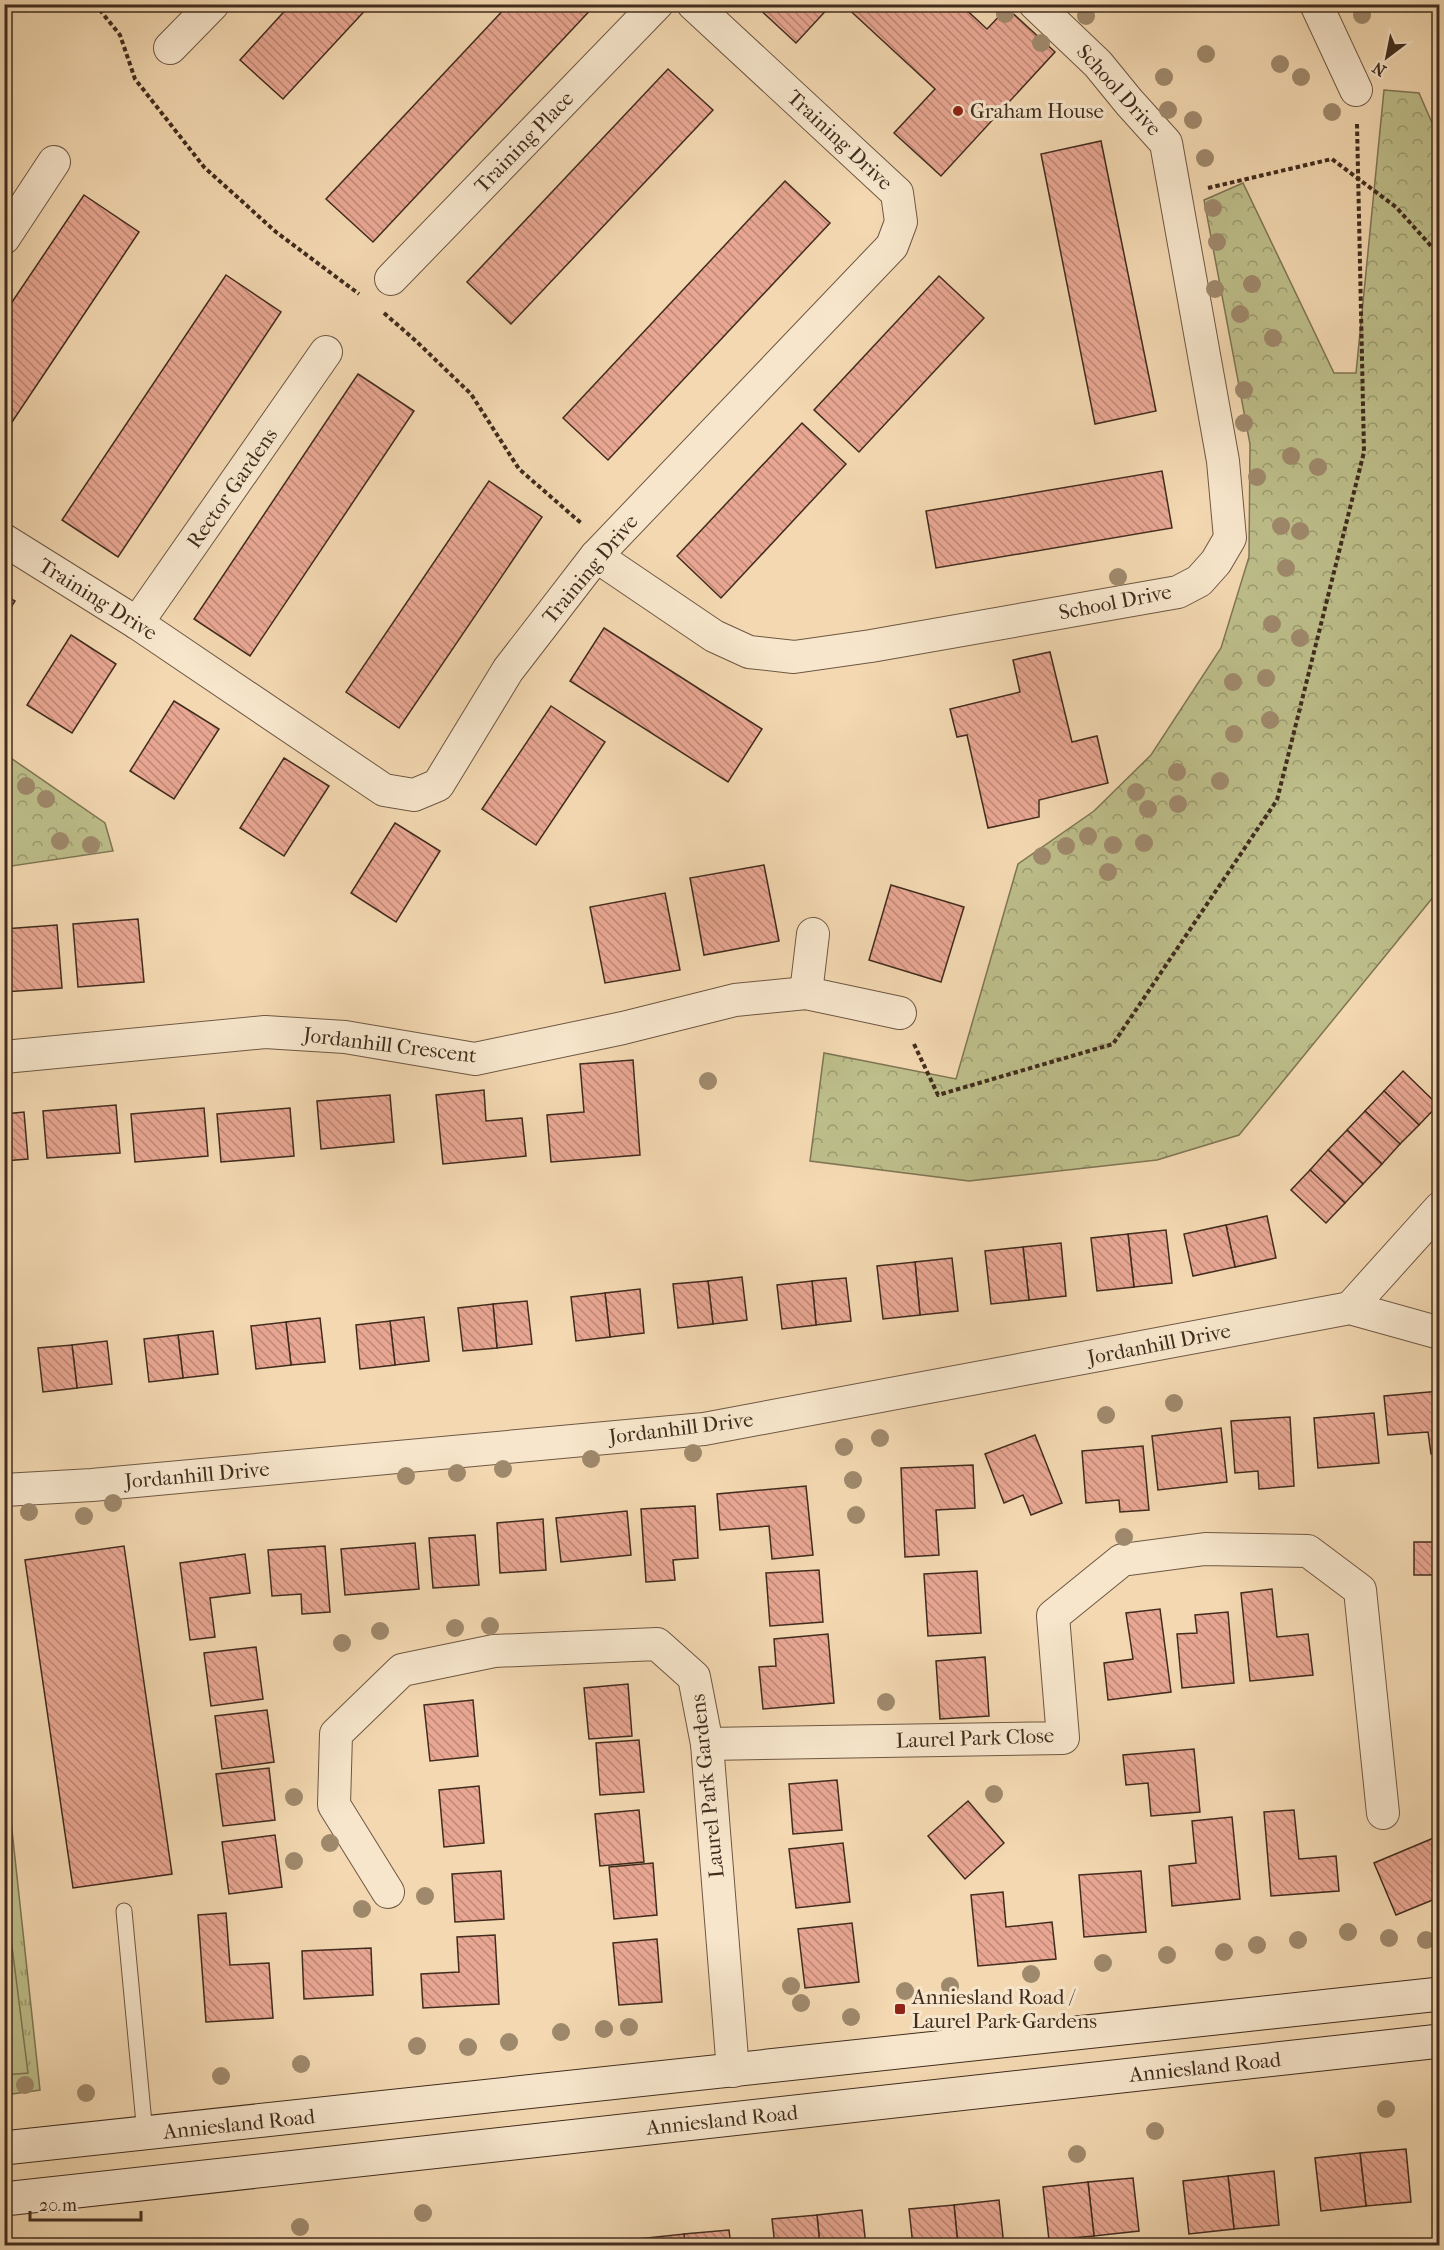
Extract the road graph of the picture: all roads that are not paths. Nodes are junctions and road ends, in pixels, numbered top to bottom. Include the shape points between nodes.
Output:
1 (213, 4) edge
2 (657, 4) edge
3 (693, 4) edge
4 (1035, 4) edge
5 (1316, 4) edge
6 (170, 48) dead end
7 (1356, 90) road end
8 (54, 162) dead end
9 (4, 237) edge
10 (391, 279) dead end
11 (326, 352) dead end
12 (4, 540) edge
13 (601, 550) junction
14 (137, 623) junction
15 (813, 934) dead end
16 (806, 993) junction
17 (900, 1013) road end
18 (4, 1057) edge
19 (1440, 1208) edge
20 (1350, 1308) junction
21 (1440, 1334) edge
22 (4, 1490) edge
23 (707, 1744) junction
24 (1383, 1813) dead end
25 (388, 1892) dead end
26 (124, 1911) dead end
27 (1440, 1994) edge
28 (1068, 2034) junction
29 (1440, 2042) edge
30 (733, 2071) junction
31 (1078, 2081) junction
32 (145, 2134) junction
33 (4, 2148) edge
34 (4, 2199) edge

1 - 6 street
2 - 10 street, Training Place
3 - 13 street, Training Drive via 897,193 901,222 892,246
4 - 13 street, School Drive via 1098,64 1166,143 1223,461 1230,538 1216,562 1199,581 1178,592 794,657 749,652 714,636
5 - 7 street
8 - 9 street
11 - 14 street, Rector Gardens
12 - 14 street, Training Drive
13 - 14 street, Training Drive via 508,670 438,785 414,795 384,790
15 - 16 street
16 - 17 street, Jordanhill Crescent
16 - 18 street, Jordanhill Crescent via 735,1000 475,1059 345,1037 265,1032
19 - 20 street
20 - 21 street
20 - 22 street, Jordanhill Drive via 704,1429
23 - 24 street, Laurel Park Close via 1063,1738 1053,1616 1122,1560 1205,1549 1308,1551 1360,1590
23 - 25 street, Laurel Park Gardens via 694,1677 657,1644 494,1651 402,1670 336,1734 334,1805
23 - 30 street, Laurel Park Gardens
26 - 32 lane
27 - 28 street, Anniesland Road
28 - 30 street, Anniesland Road
28 - 31 street
29 - 31 street, Anniesland Road
30 - 32 street, Anniesland Road
31 - 34 street, Anniesland Road
32 - 33 street, Anniesland Road

